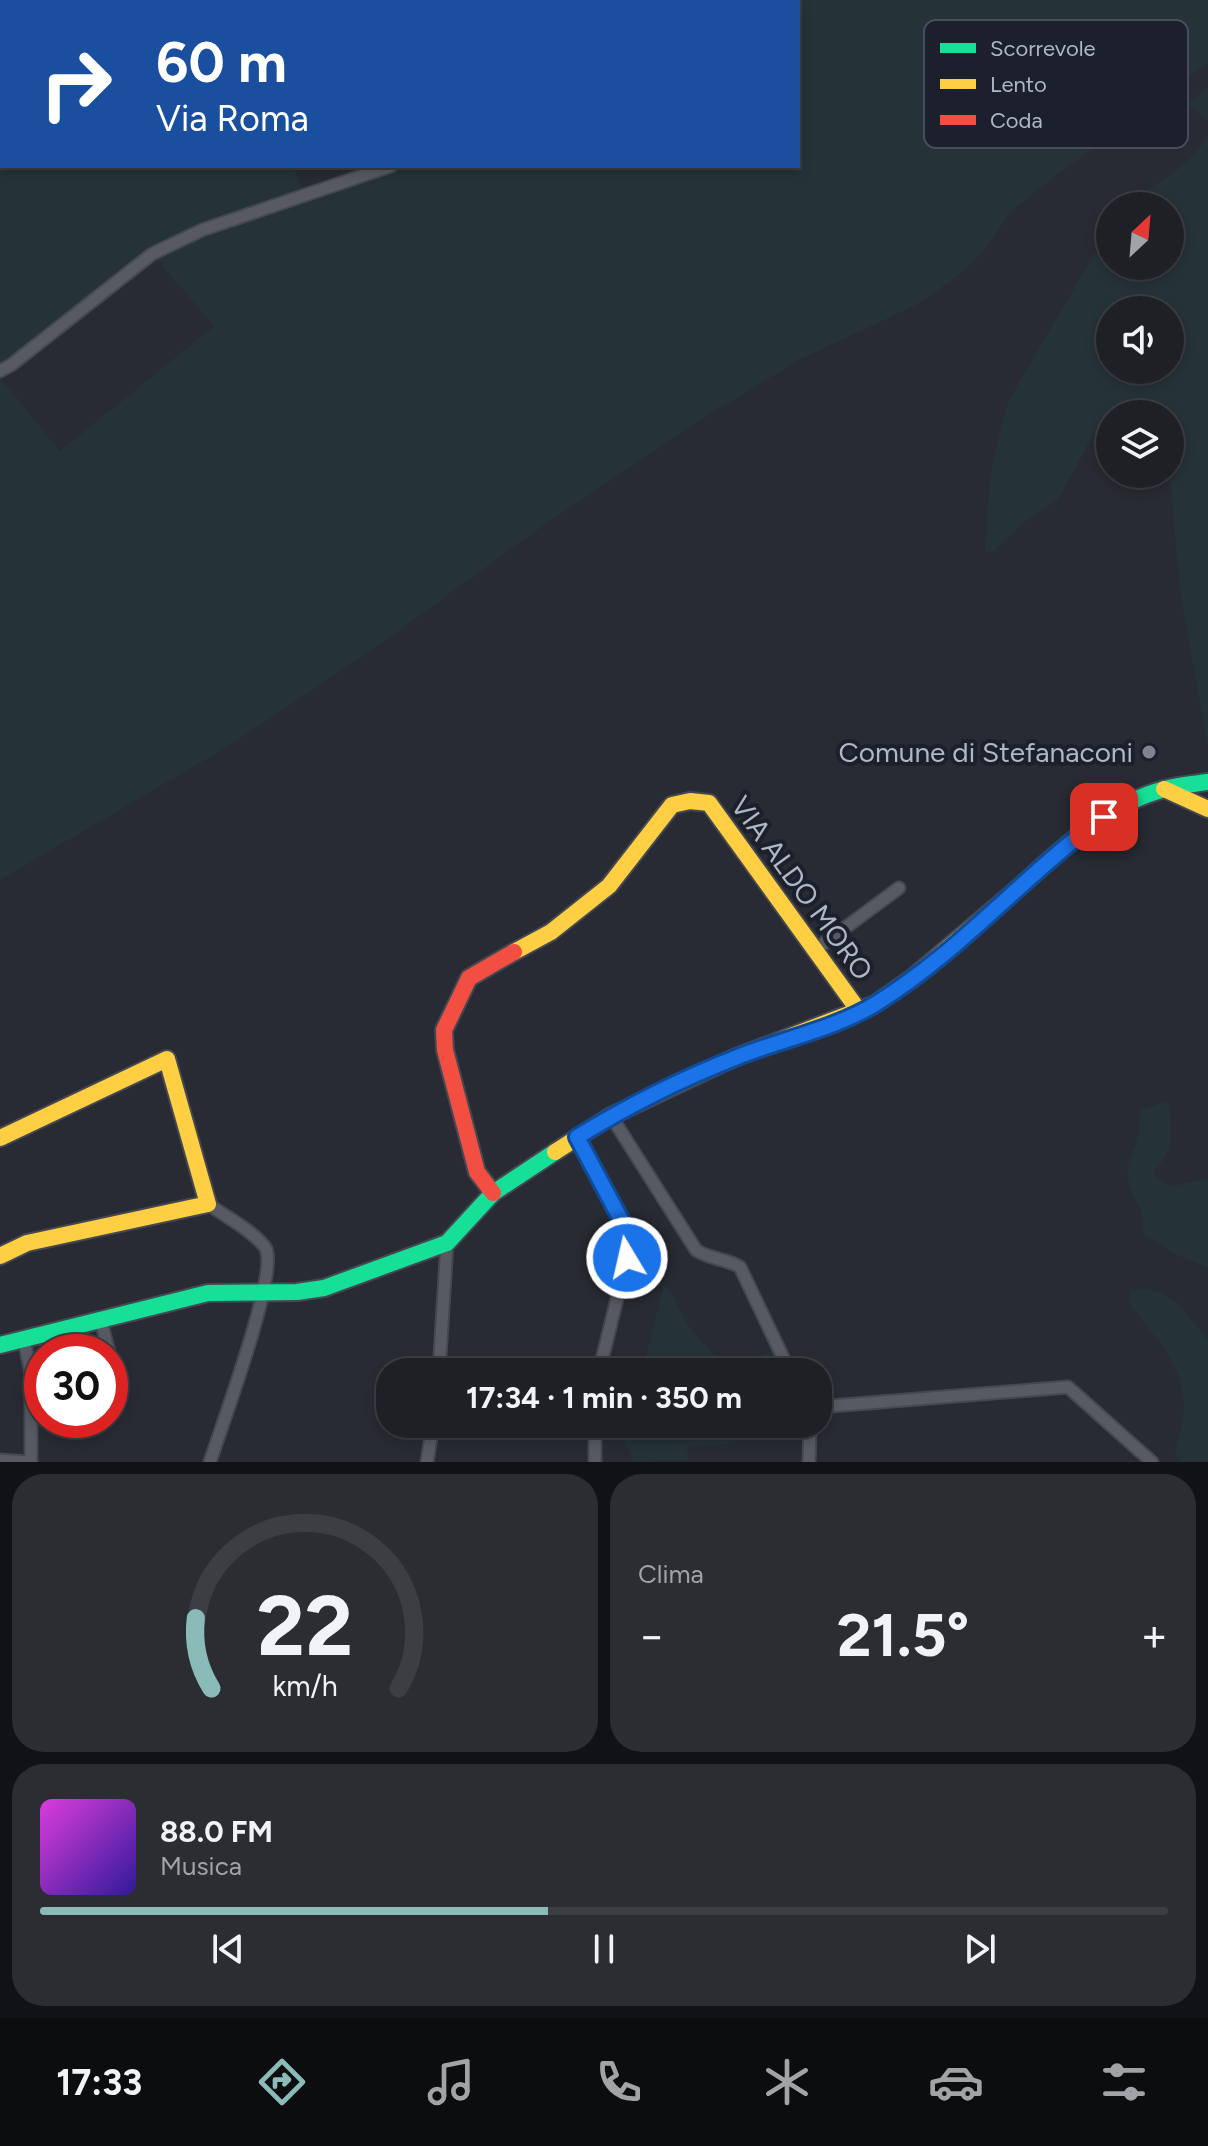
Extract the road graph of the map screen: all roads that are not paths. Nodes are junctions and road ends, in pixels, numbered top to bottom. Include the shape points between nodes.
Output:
1 (385, 168) edge
2 (0, 371) edge
3 (1208, 782) edge
4 (1164, 789) junction
5 (1208, 809) edge
6 (899, 888) dead end
7 (815, 950) junction
8 (859, 1011) junction
9 (611, 1116) junction
10 (577, 1137) junction
11 (0, 1138) edge
12 (493, 1193) junction
13 (208, 1204) junction
14 (447, 1243) junction
15 (0, 1256) edge
16 (264, 1293) junction
17 (101, 1321) junction
18 (48, 1334) edge
19 (105, 1334) edge
20 (24, 1340) edge
21 (0, 1345) edge
22 (440, 1358) edge
23 (602, 1358) edge
24 (783, 1358) edge
25 (832, 1406) edge
26 (32, 1438) edge
27 (431, 1438) edge
28 (595, 1438) edge
29 (810, 1438) edge
30 (0, 1460) edge
31 (30, 1462) edge
32 (210, 1462) edge
33 (427, 1462) edge
34 (595, 1462) edge
35 (809, 1462) edge
36 (1152, 1462) edge

1 - 2 street via 202,230 152,254
3 - 4 street
4 - 5 street
4 - 8 street via 1104,817 1069,842 911,979
6 - 7 street
7 - 8 street, VIA ALDO MORO
7 - 12 street, VIA ALDO MORO via 709,803 672,805 609,886 551,932 469,978 457,1000 444,1030 445,1050 477,1172
8 - 9 street via 736,1057
9 - 10 street
9 - 24 street via 696,1250 710,1260 728,1260 740,1267
10 - 12 street
10 - 23 street via 627,1231 627,1258
11 - 13 street via 167,1059
12 - 14 street
13 - 15 street via 27,1243
13 - 16 street via 262,1243 268,1253
14 - 16 street via 324,1288
14 - 22 street
16 - 17 street via 208,1293
16 - 32 street
17 - 18 street
17 - 19 street
20 - 21 street
25 - 36 street via 1068,1387
26 - 31 street
27 - 33 street
28 - 34 street
29 - 35 street
30 - 31 street

